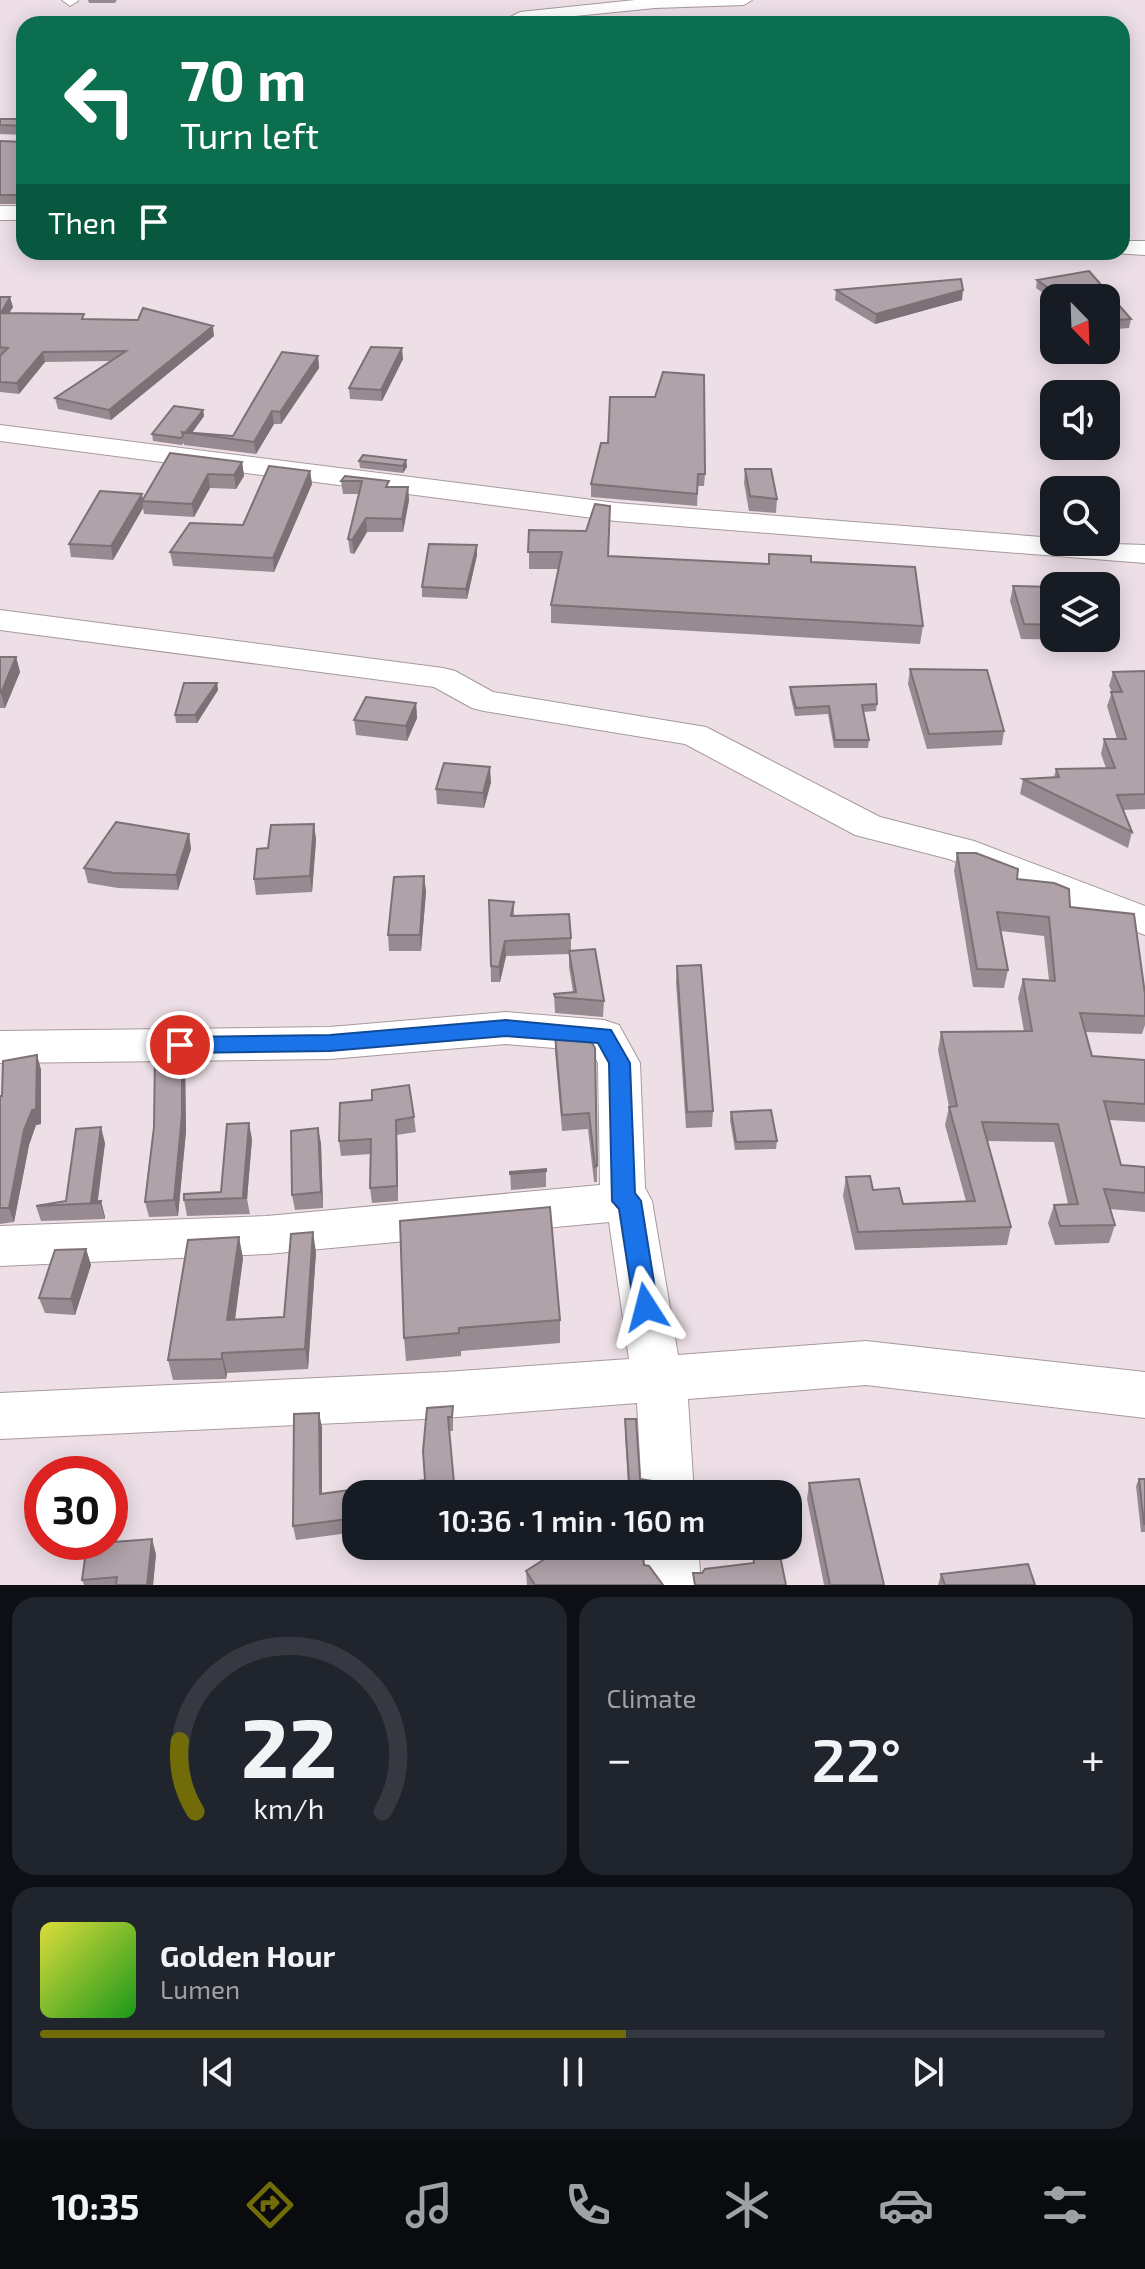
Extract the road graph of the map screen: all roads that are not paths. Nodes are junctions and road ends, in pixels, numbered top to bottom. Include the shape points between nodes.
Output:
1 (744, 0) edge
2 (530, 16) edge
3 (0, 433) edge
4 (1145, 554) edge
5 (0, 620) edge
6 (1145, 921) edge
7 (0, 1047) edge
8 (623, 1201) junction
9 (0, 1246) edge
10 (661, 1379) junction
11 (1145, 1395) edge
12 (0, 1416) edge
13 (667, 1480) edge
14 (672, 1560) edge
15 (673, 1585) edge

1 - 2 street
3 - 4 street via 616,512
5 - 6 street via 443,678 484,701 694,735 868,826 961,850
7 - 8 street via 330,1043 506,1028 604,1036 619,1063
8 - 9 street via 267,1235
8 - 10 street via 629,1201
10 - 11 street via 866,1363
10 - 12 street
10 - 13 street
14 - 15 street

